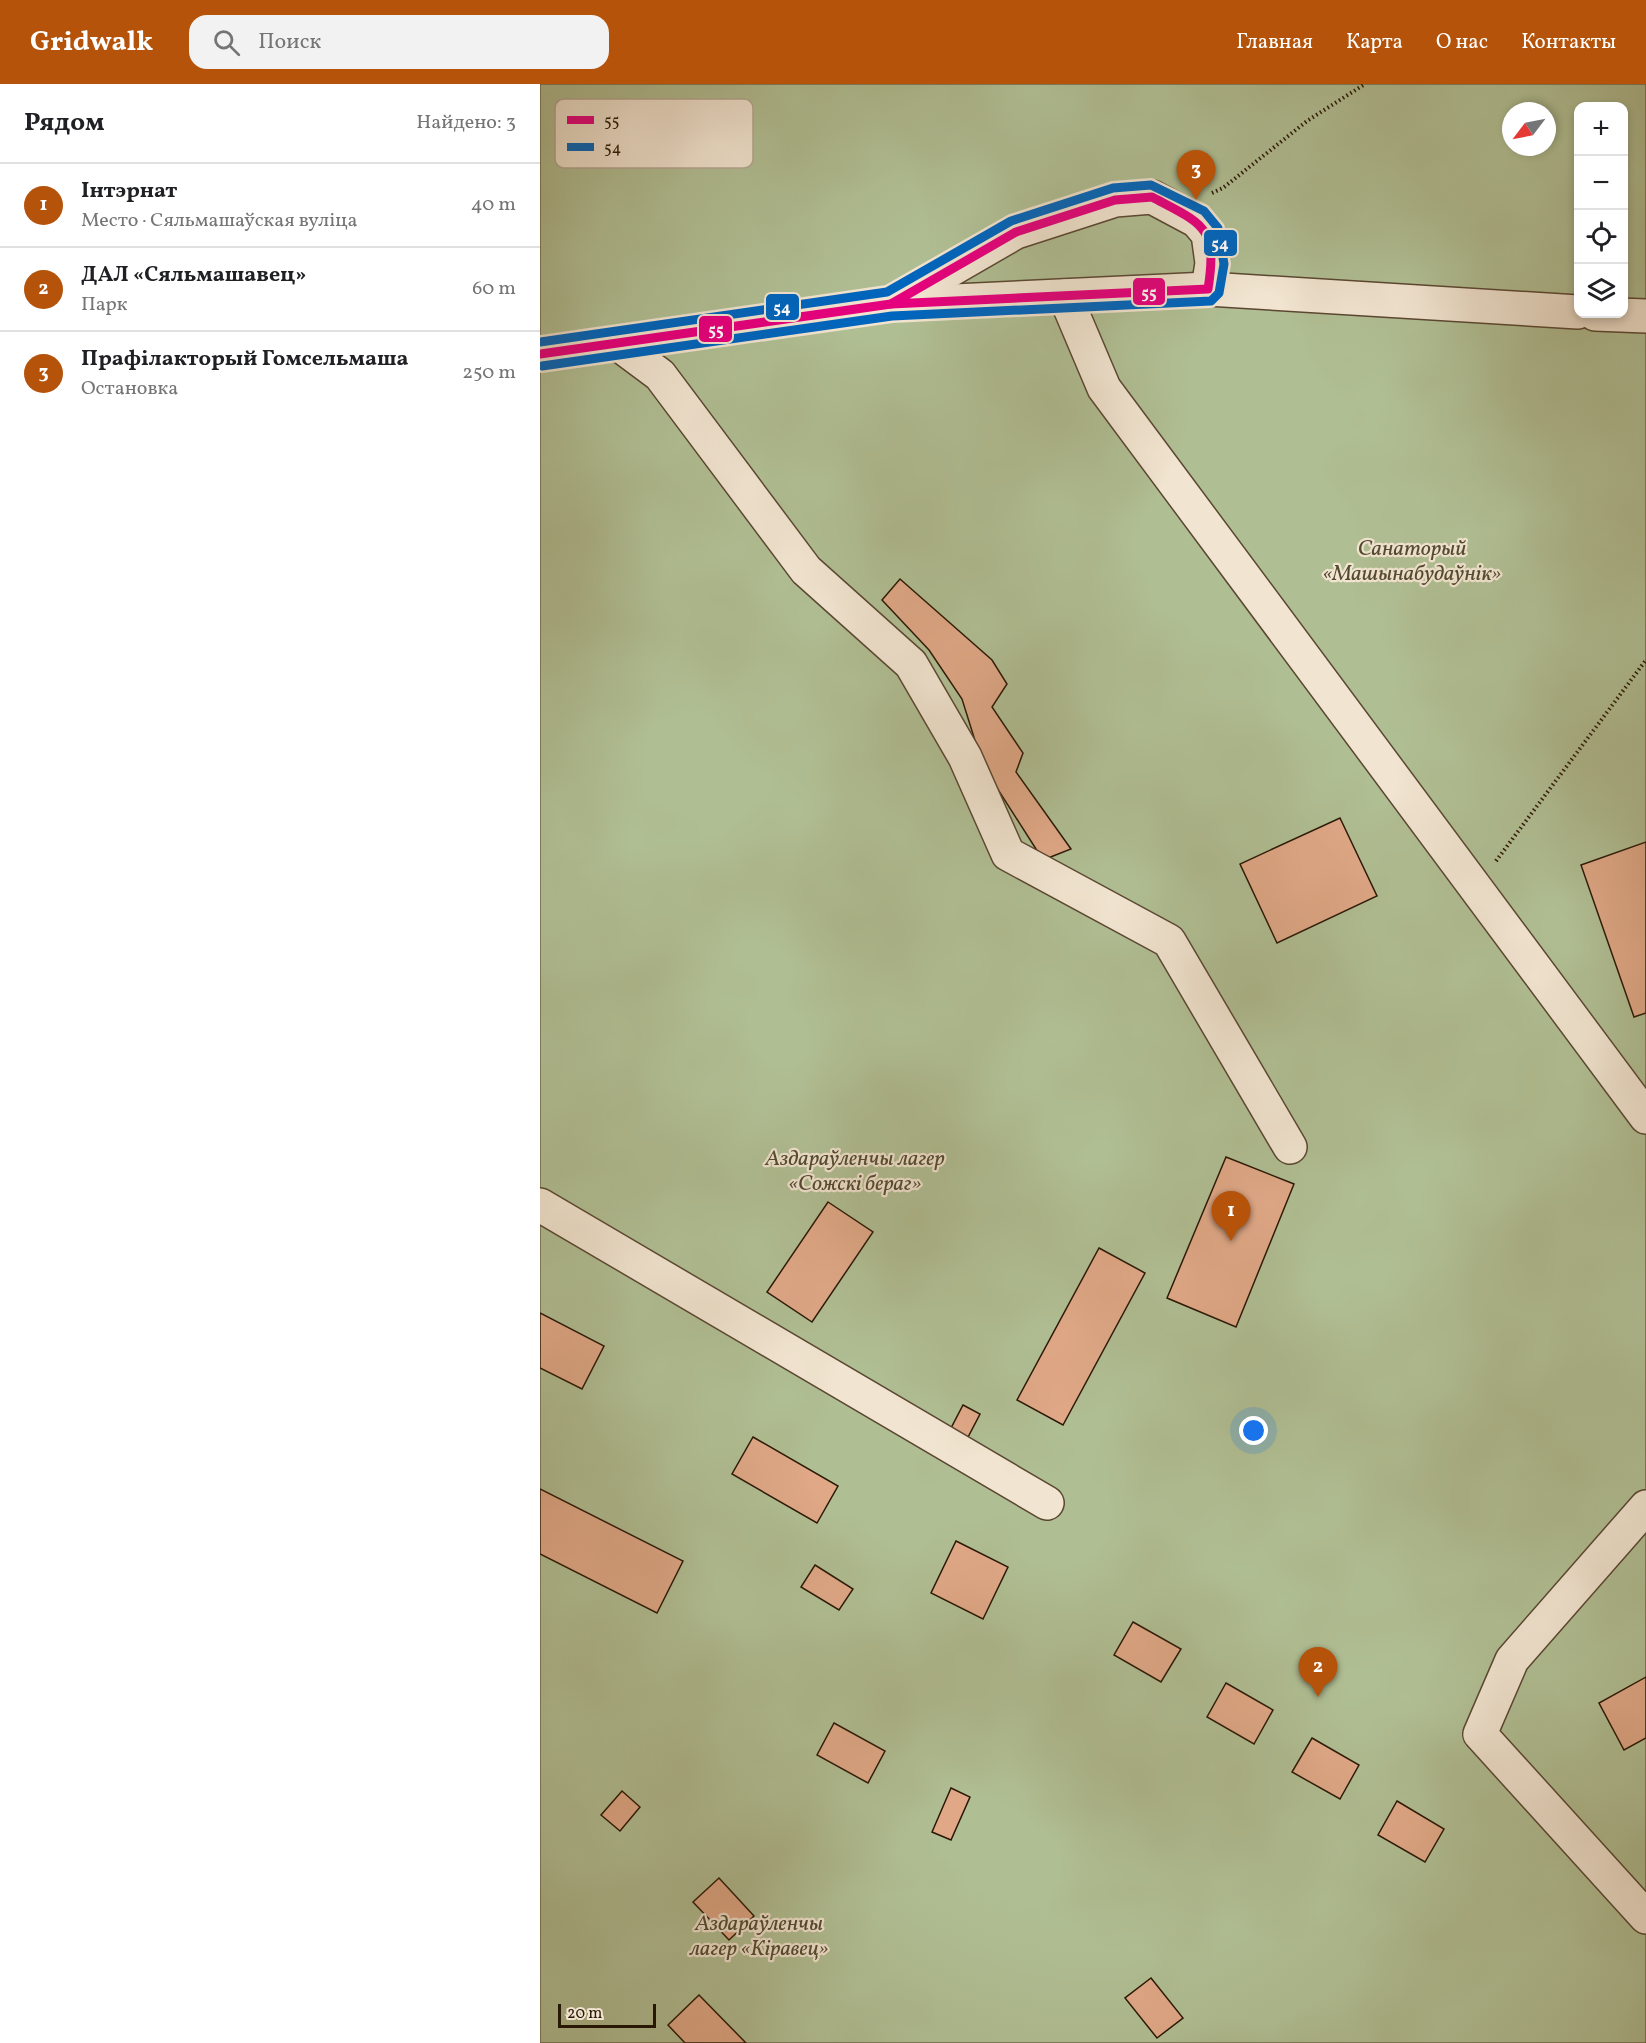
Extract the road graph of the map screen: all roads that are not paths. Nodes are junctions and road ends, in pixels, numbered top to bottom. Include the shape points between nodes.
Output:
1 (1208, 289) junction
2 (1065, 296) junction
3 (891, 304) junction
4 (1574, 312) edge
5 (1628, 315) edge
6 (1646, 316) edge
7 (617, 343) junction
8 (540, 354) edge
9 (1646, 1118) edge
10 (1290, 1147) dead end
11 (540, 1205) edge
12 (1047, 1503) dead end
13 (1646, 1507) edge
14 (1646, 1917) edge

1 - 2 street
1 - 3 street via 1212,264 1208,234 1188,215 1152,197 1115,200 1016,232
1 - 4 street
2 - 3 street
2 - 9 street via 1104,388
3 - 7 street
5 - 6 street
7 - 8 street
7 - 10 street via 660,375 806,570 911,664 965,757 1008,854 1169,941
11 - 12 street
13 - 14 street via 1512,1660 1480,1734

